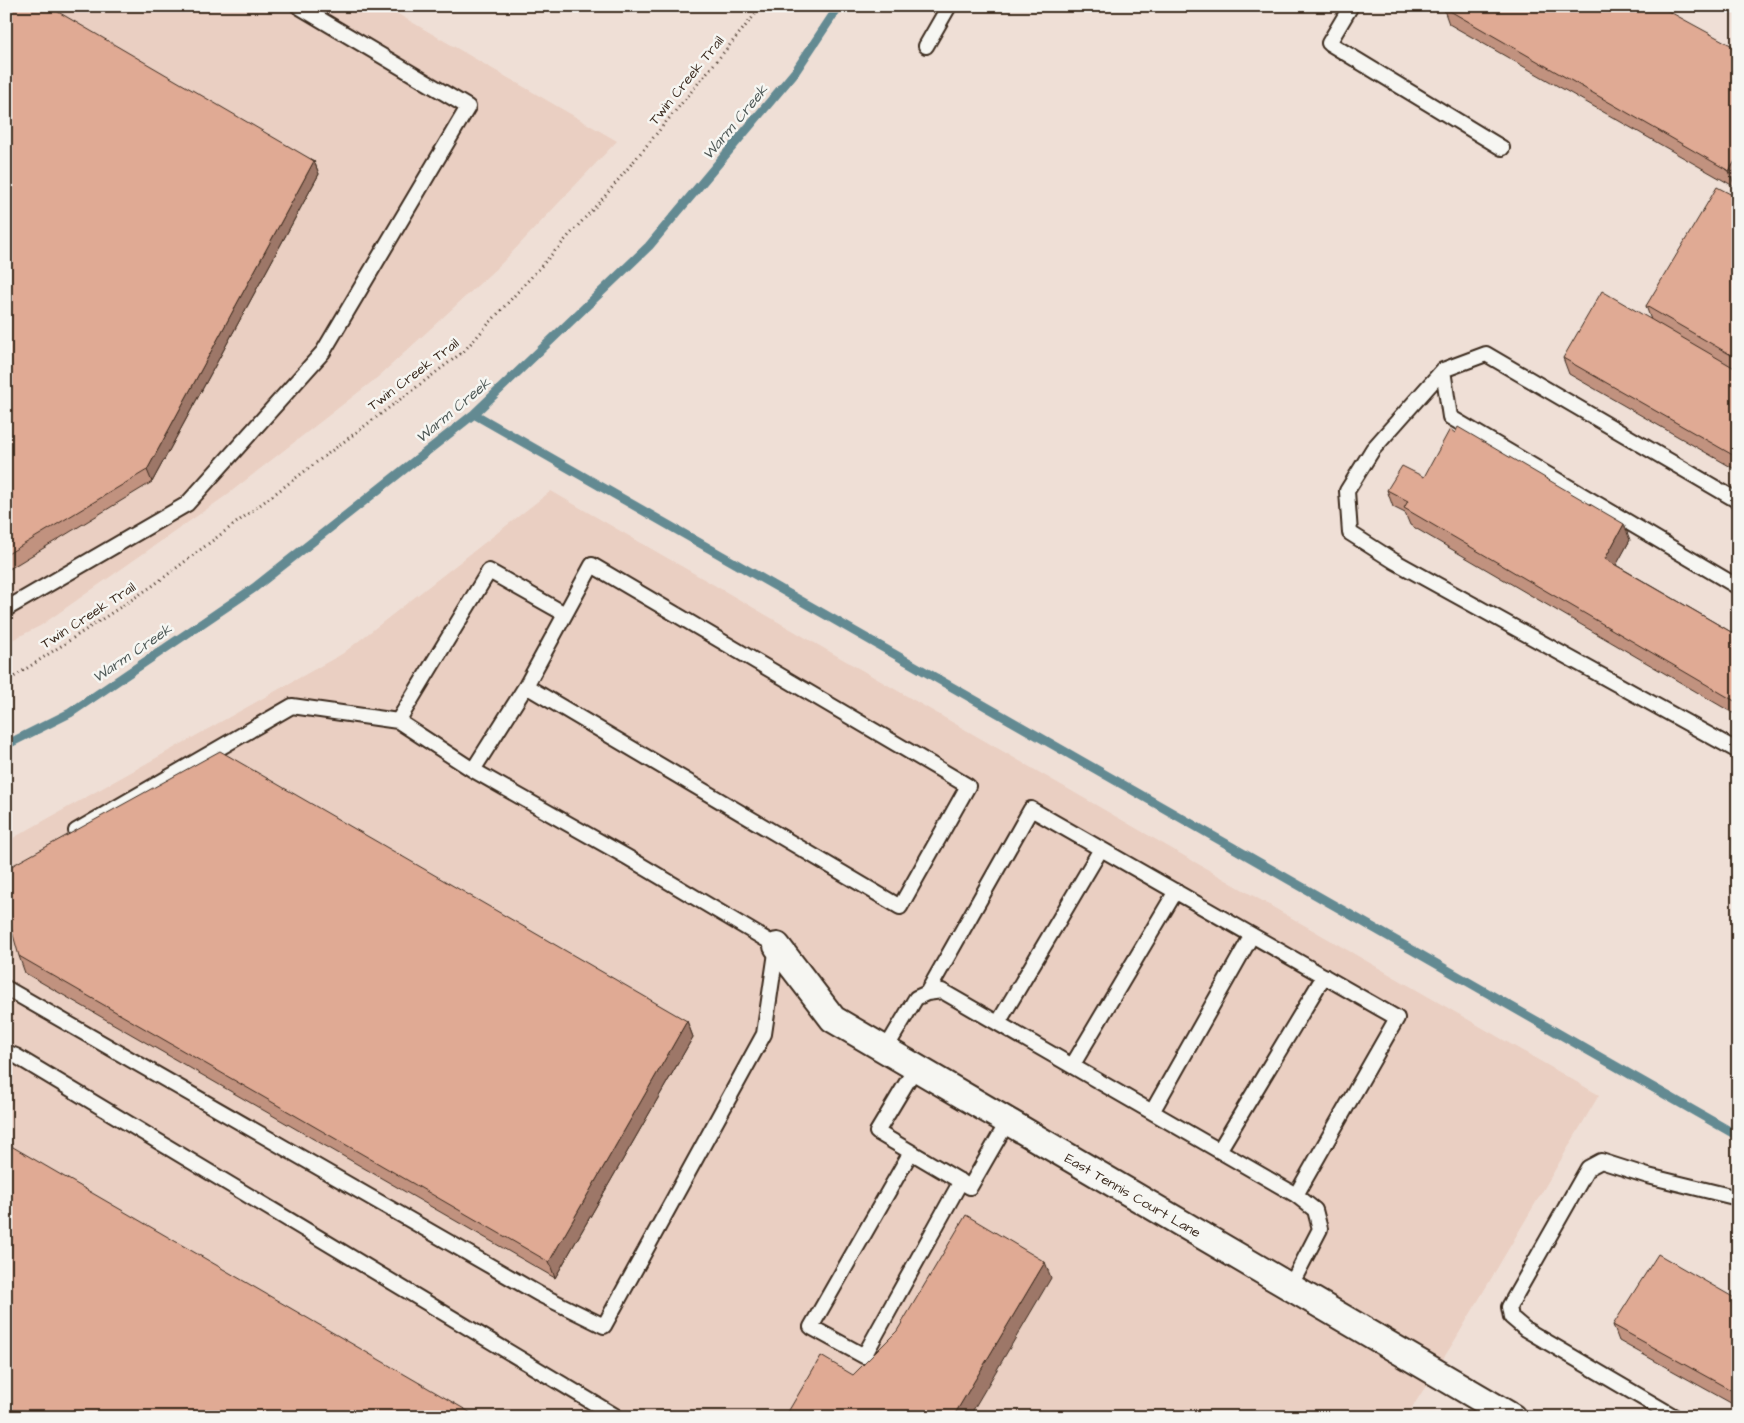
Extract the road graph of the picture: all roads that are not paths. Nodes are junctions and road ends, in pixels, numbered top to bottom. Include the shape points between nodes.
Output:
1 (298, 6) edge
2 (950, 6) edge
3 (1351, 6) edge
4 (926, 46) dead end
5 (1502, 148) dead end
6 (1443, 370) junction
7 (1738, 501) edge
8 (1738, 587) edge
9 (6, 609) edge
10 (565, 614) junction
11 (526, 686) junction
12 (398, 721) junction
13 (1738, 751) edge
14 (473, 770) junction
15 (65, 837) edge
16 (1101, 849) junction
17 (1176, 891) junction
18 (1252, 935) junction
19 (777, 946) junction
20 (1324, 976) junction
21 (6, 988) edge
22 (927, 993) junction
23 (998, 1023) junction
24 (885, 1050) junction
25 (6, 1052) edge
26 (1072, 1066) junction
27 (916, 1067) junction
28 (1152, 1112) junction
29 (1008, 1121) junction
30 (1220, 1149) junction
31 (910, 1152) junction
32 (961, 1181) junction
33 (1296, 1194) junction
34 (1738, 1198) edge
35 (1290, 1287) junction
36 (617, 1417) edge
37 (1512, 1417) edge
38 (1675, 1417) edge

1 - 9 lane via 468,107 323,352 187,504
2 - 4 lane
3 - 5 lane via 1329,43
6 - 7 lane via 1486,354
6 - 8 lane via 1450,417
6 - 13 lane via 1373,449 1347,491 1350,533 1394,561
10 - 11 lane
10 - 11 lane via 592,565 968,786 900,907
10 - 12 lane via 489,571
11 - 14 lane
12 - 14 lane
12 - 15 lane via 292,706
14 - 19 lane
16 - 17 lane
16 - 22 lane via 1031,809
16 - 23 lane
17 - 18 lane
17 - 26 lane
18 - 20 lane
18 - 28 lane
19 - 21 lane via 764,1034 604,1326 539,1294
19 - 24 street, East Tennis Court Lane via 833,1018
20 - 30 lane
20 - 33 lane via 1397,1018
22 - 23 lane via 942,991
22 - 24 lane via 916,998
23 - 26 lane
24 - 27 street, East Tennis Court Lane
25 - 36 lane
26 - 28 lane
27 - 29 street, East Tennis Court Lane
27 - 31 lane via 877,1132
28 - 30 lane
29 - 32 lane via 970,1187
29 - 35 street, East Tennis Court Lane
30 - 33 lane
31 - 32 lane
31 - 32 lane via 811,1327 864,1356
33 - 35 lane via 1315,1210 1320,1229
34 - 38 lane via 1648,1176 1602,1160 1588,1168 1509,1306 1511,1316 1525,1329
35 - 37 street, East Tennis Court Lane

